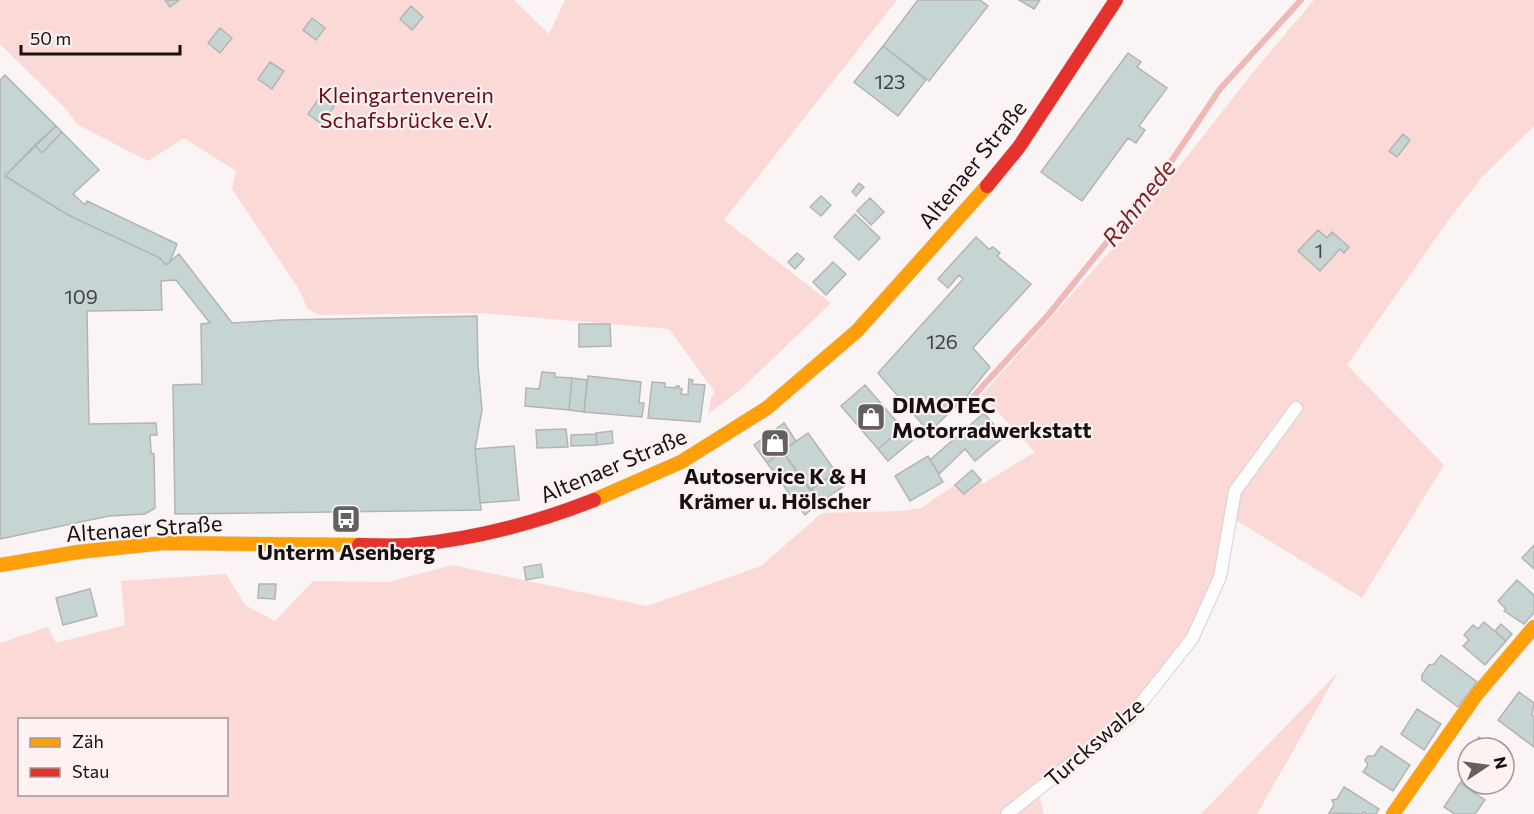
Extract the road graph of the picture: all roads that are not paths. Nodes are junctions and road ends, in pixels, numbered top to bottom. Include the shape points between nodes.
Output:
1 (1116, 0) edge
2 (1296, 408) dead end
3 (0, 565) edge
4 (1534, 627) edge
5 (1007, 814) edge
6 (1393, 814) edge

1 - 3 main road, Altenaer Straße via 1019,147 857,331 767,408 681,462 591,501 474,536 410,544 164,543
2 - 5 lane, Turckswalze via 1235,491 1220,577 1192,639 1130,717
4 - 6 main road via 1476,694

